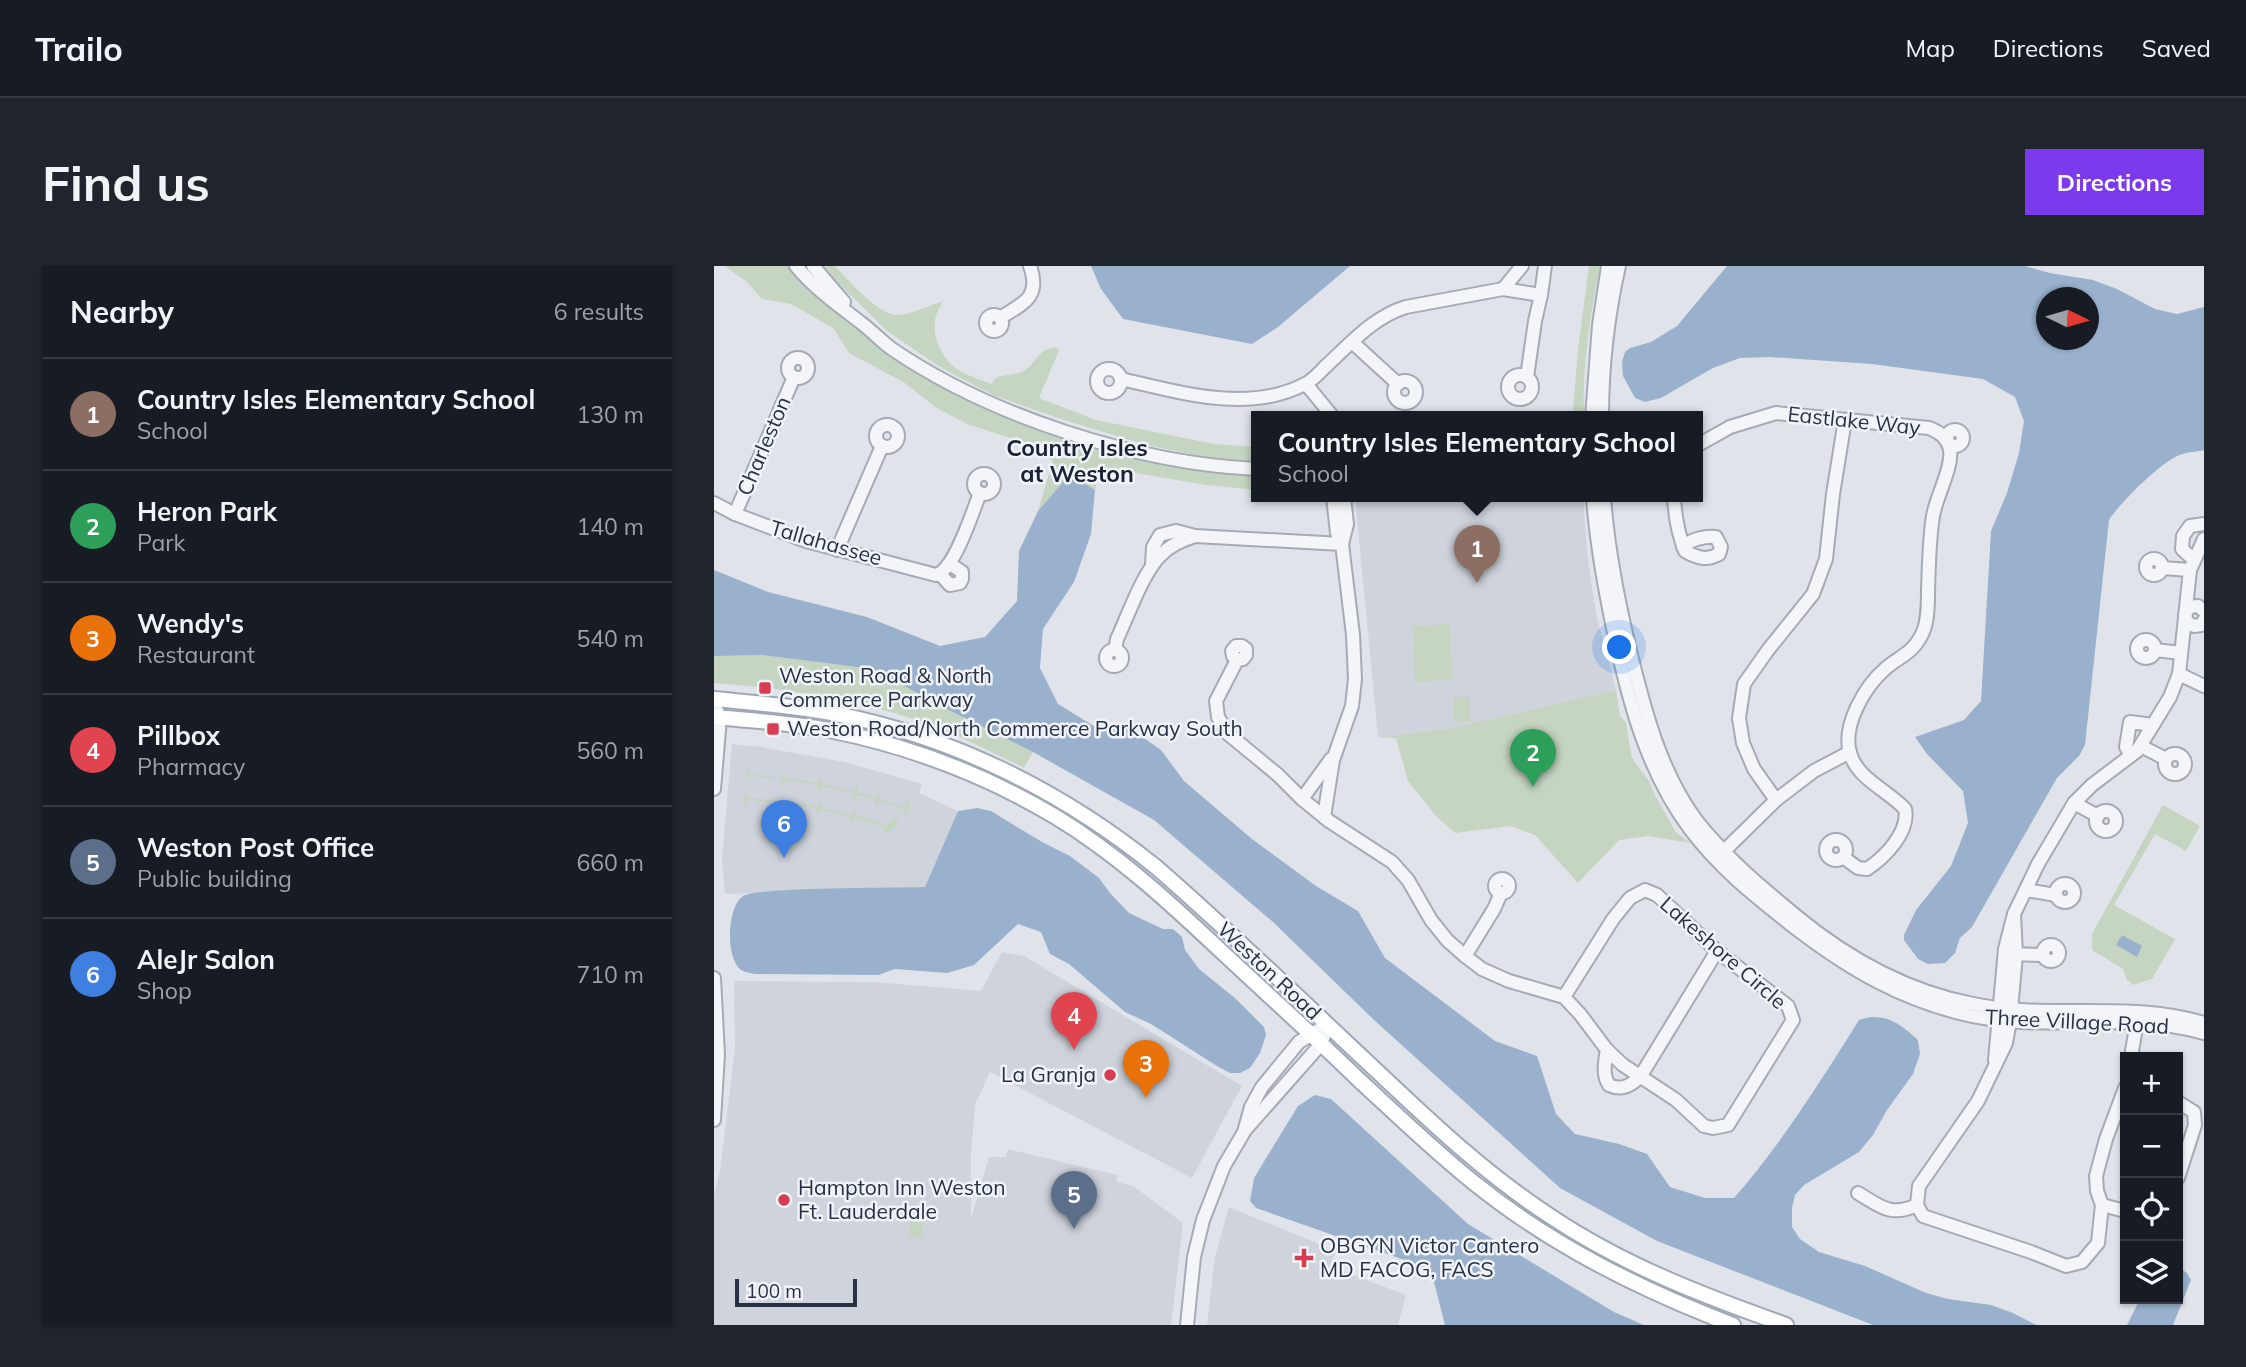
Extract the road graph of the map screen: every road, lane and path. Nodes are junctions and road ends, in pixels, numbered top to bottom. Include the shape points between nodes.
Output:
1 (796, 266) edge
2 (813, 266) edge
3 (1030, 266) edge
4 (1522, 266) edge
5 (1545, 266) edge
6 (1608, 266) edge
7 (1619, 266) edge
8 (1503, 289) junction
9 (1541, 295) junction
10 (1000, 318) dead end
11 (865, 326) junction
12 (1352, 342) junction
13 (794, 377) dead end
14 (1527, 377) dead end
15 (1121, 379) dead end
16 (1398, 383) dead end
17 (1306, 384) junction
18 (1318, 398) junction
19 (1323, 411) edge
20 (1328, 411) edge
21 (1592, 411) edge
22 (1602, 411) edge
23 (1845, 420) junction
24 (1703, 442) edge
25 (882, 446) dead end
26 (1251, 468) edge
27 (980, 494) dead end
28 (1334, 502) edge
29 (1345, 502) edge
30 (1594, 502) edge
31 (1605, 502) edge
32 (1674, 502) edge
33 (714, 503) edge
34 (735, 514) junction
35 (2204, 524) edge
36 (1342, 544) junction
37 (1684, 547) dead end
38 (837, 550) junction
39 (2198, 555) edge
40 (2162, 568) dead end
41 (2204, 611) edge
42 (2185, 613) junction
43 (2204, 620) edge
44 (1115, 650) dead end
45 (2155, 650) dead end
46 (2181, 653) junction
47 (1237, 660) dead end
48 (2179, 674) junction
49 (2204, 686) edge
50 (714, 701) edge
51 (717, 717) edge
52 (2153, 725) junction
53 (2141, 746) junction
54 (1337, 749) junction
55 (1850, 752) junction
56 (2131, 755) junction
57 (2166, 759) dead end
58 (714, 789) edge
59 (1302, 799) junction
60 (1776, 800) junction
61 (2074, 803) junction
62 (2098, 816) dead end
63 (1324, 817) junction
64 (1720, 855) junction
65 (1843, 857) dead end
66 (2026, 890) junction
67 (1501, 893) dead end
68 (2056, 895) dead end
69 (1717, 951) junction
70 (2010, 954) junction
71 (2042, 955) dead end
72 (1465, 956) junction
73 (714, 978) edge
74 (1563, 998) junction
75 (2005, 1015) junction
76 (2138, 1016) junction
77 (2204, 1023) edge
78 (1327, 1025) junction
79 (2204, 1034) edge
80 (1316, 1039) junction
81 (1607, 1050) junction
82 (2132, 1052) edge
83 (2139, 1052) edge
84 (1640, 1077) junction
85 (2120, 1102) edge
86 (2183, 1105) edge
87 (714, 1120) edge
88 (2183, 1162) edge
89 (1858, 1193) dead end
90 (1917, 1205) junction
91 (2102, 1205) junction
92 (2120, 1210) edge
93 (1734, 1306) junction
94 (1727, 1324) edge
95 (1187, 1325) edge
96 (1786, 1325) edge

1 - 11 street via 817,289
2 - 11 street
3 - 10 street via 1032,295
4 - 8 street
5 - 9 street
6 - 21 street
7 - 22 street
8 - 9 street
8 - 12 street via 1392,311
9 - 14 street
11 - 26 street via 891,348 964,391 1063,432 1161,457
12 - 16 street
12 - 17 street
13 - 34 street, Charleston
15 - 17 street via 1186,393 1246,399 1277,395
17 - 18 street
18 - 19 street
18 - 20 street
23 - 24 street, Eastlake Way via 1776,413
23 - 55 street, Eastlake Way via 1929,428 1947,440 1950,458 1934,512 1924,630 1910,652 1888,666 1860,701 1851,723
23 - 60 street via 1826,559 1814,594 1744,684 1739,718 1743,743
25 - 38 street
27 - 38 street, Tallahassee via 945,569 930,574
28 - 36 street
29 - 36 street via 1347,524
30 - 64 street, Three Village Road via 1610,613 1635,720 1667,794 1690,829
31 - 64 street, Three Village Road via 1620,610 1646,715 1676,786
32 - 37 street
33 - 34 street, Tallahassee
34 - 38 street, Tallahassee
35 - 39 street via 2190,526 2183,536 2186,555
36 - 44 street via 1195,537 1166,550 1152,565
36 - 54 street via 1355,679 1352,706
39 - 40 street
39 - 42 street
41 - 42 street via 2194,606
42 - 43 street via 2190,625
42 - 46 street
45 - 46 street
46 - 48 street
47 - 59 street via 1216,701 1217,717 1227,733
48 - 49 street
48 - 52 street
50 - 51 street
50 - 78 main road, Weston Road via 800,708 886,726 970,754 1038,787 1093,820 1156,867
51 - 58 street
51 - 80 main road, Weston Road via 813,727 886,744 964,771 1035,805 1090,839 1152,887
52 - 53 street
52 - 56 street via 2130,722 2126,747
53 - 56 street
53 - 57 street
54 - 59 street
54 - 63 street
55 - 60 street via 1814,771
55 - 65 street via 1867,778 1901,804 1906,814 1901,834 1875,864 1861,870
56 - 61 street
59 - 63 street
60 - 64 street
61 - 62 street
61 - 66 street
63 - 72 street via 1392,862 1408,880 1430,920
64 - 75 street, Three Village Road via 1848,955 1914,989
66 - 68 street
66 - 70 street via 2014,914
67 - 72 street
69 - 74 street, Lakeshore Circle via 1657,895 1645,890 1630,898 1613,919
69 - 84 street
69 - 84 street, Lakeshore Circle via 1788,1006 1793,1020 1728,1125 1713,1128 1699,1123 1676,1100
70 - 71 street
70 - 75 street
72 - 74 street via 1509,981
73 - 87 street via 718,1054
74 - 81 street
75 - 76 street, Three Village Road
75 - 90 street via 1994,1068 1978,1101 1919,1186
76 - 77 street, Three Village Road via 2177,1016
76 - 79 street, Three Village Road
76 - 82 street
76 - 83 street
78 - 80 street
78 - 93 main road, Weston Road via 1468,1156 1550,1217 1648,1271
80 - 94 main road, Weston Road via 1444,1158 1522,1219 1624,1279
80 - 95 street via 1244,1132 1224,1166 1194,1256
81 - 84 street
81 - 84 street via 1609,1085 1623,1088
85 - 91 street via 2096,1176
86 - 88 street via 2194,1112 2195,1125
89 - 90 street via 1886,1210 1903,1211
90 - 91 street via 1923,1216 2066,1266 2082,1262 2098,1243
91 - 92 street
93 - 94 street
93 - 96 main road, Weston Road

